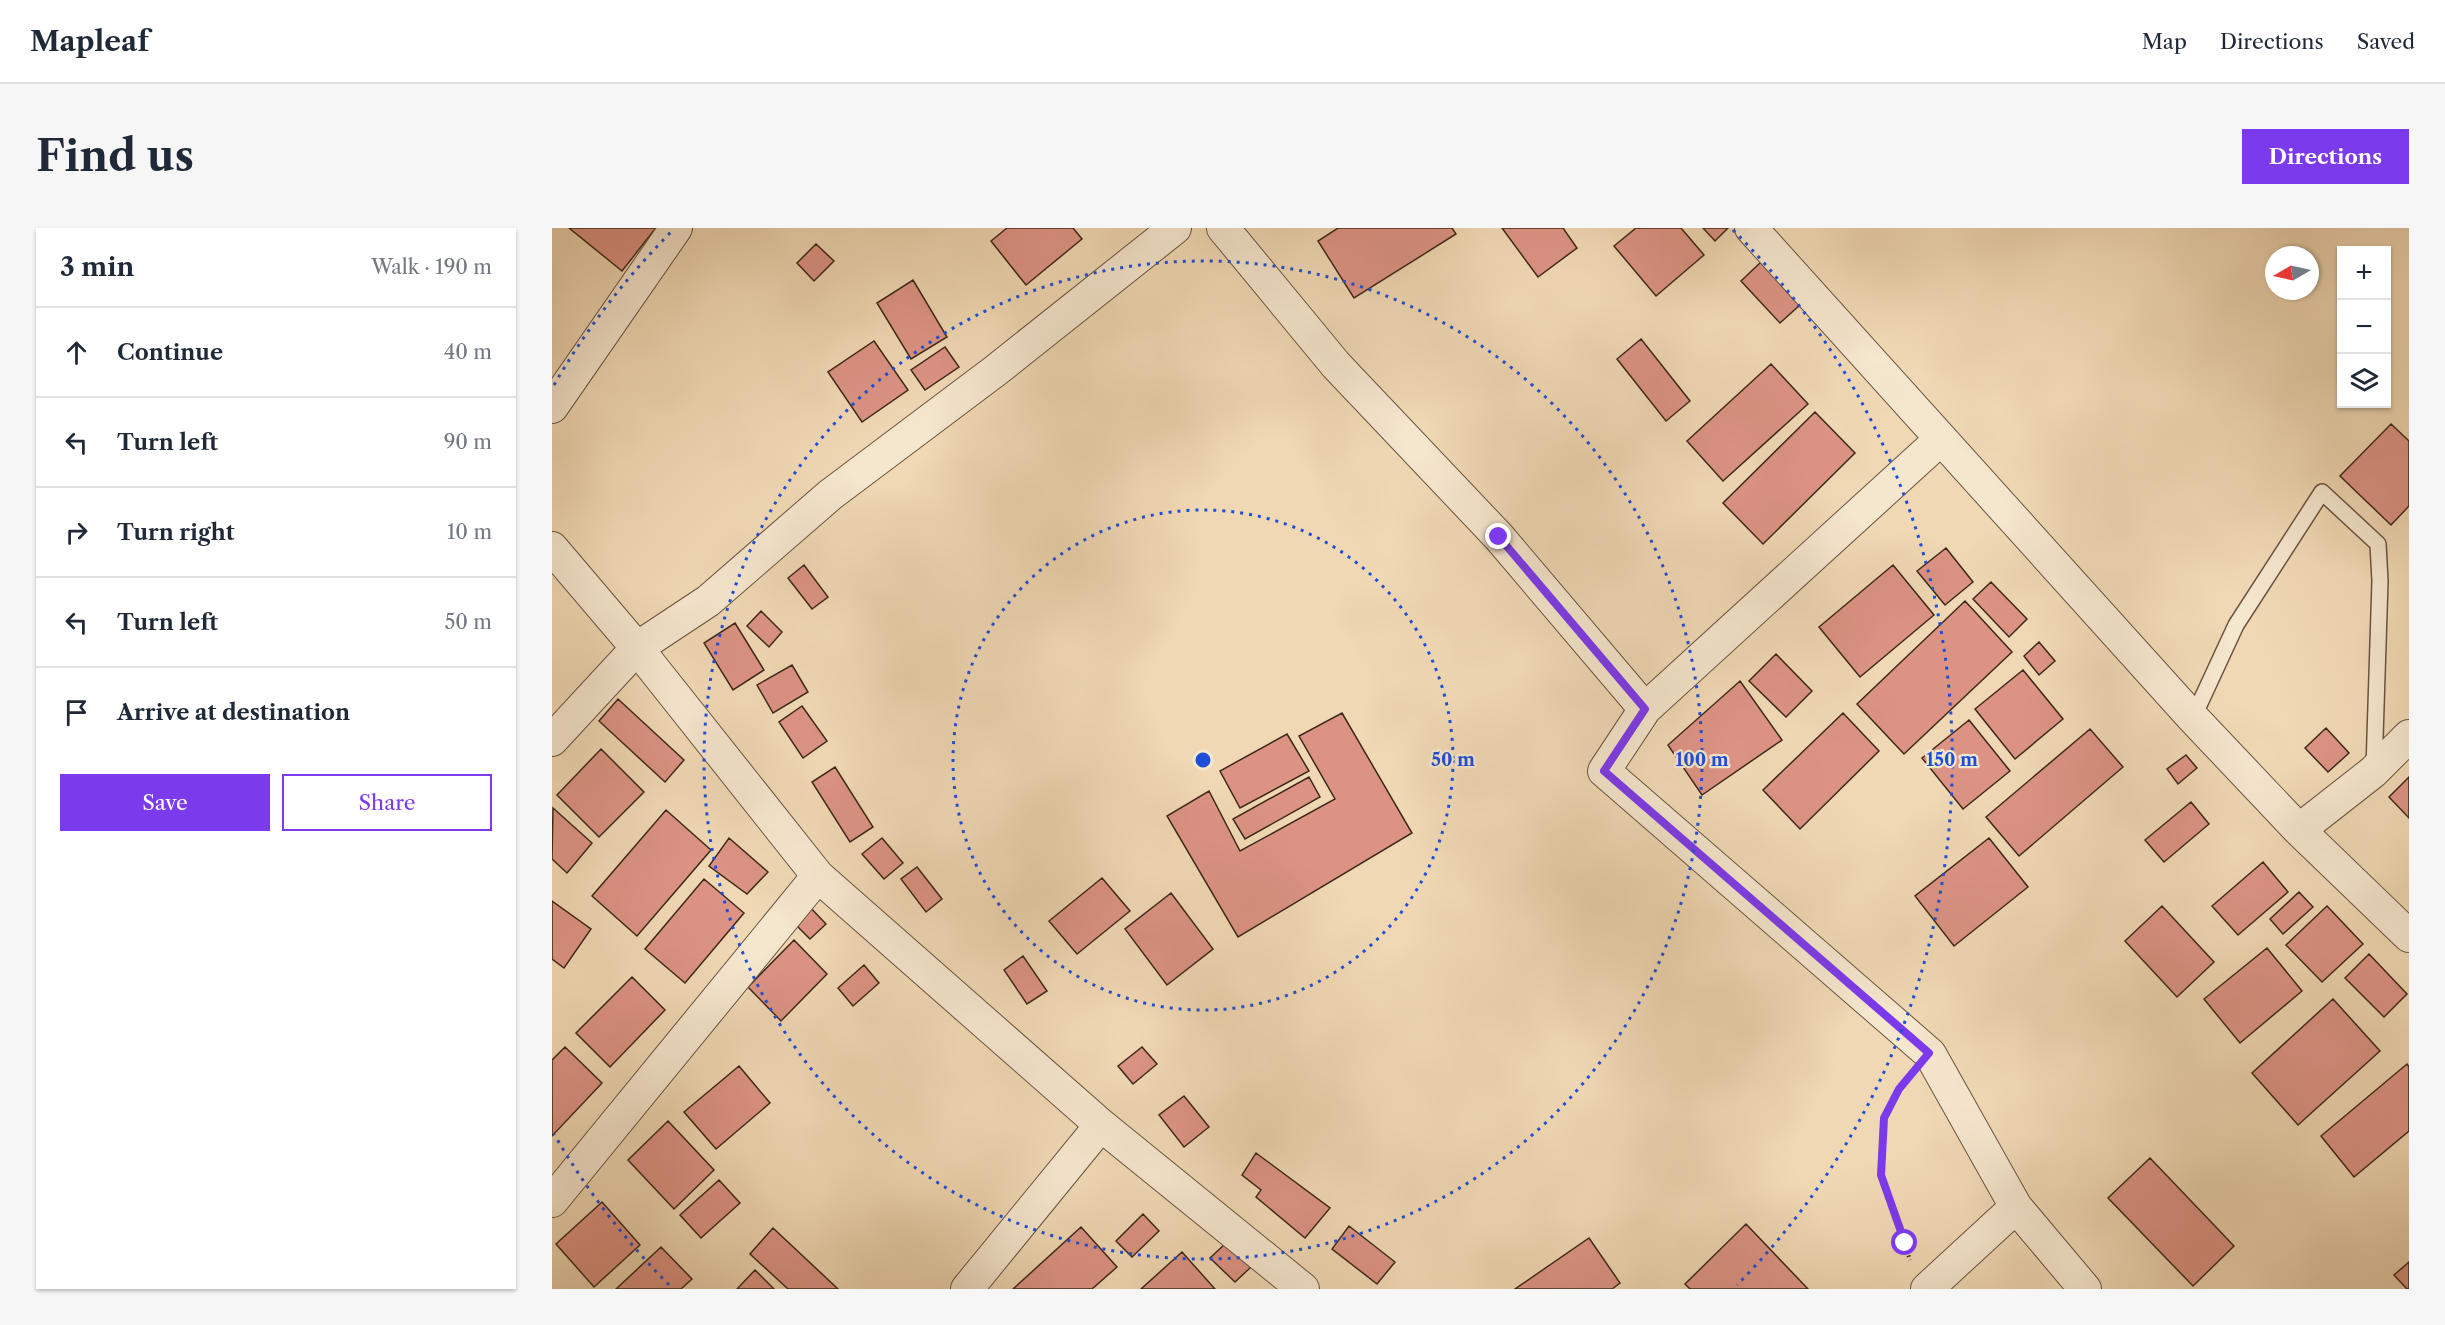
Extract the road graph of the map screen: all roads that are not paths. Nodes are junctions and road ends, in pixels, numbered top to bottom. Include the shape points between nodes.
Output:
1 (676, 228) edge
2 (1175, 228) edge
3 (1223, 228) edge
4 (1750, 228) edge
5 (552, 407) edge
6 (1941, 439) junction
7 (552, 548) edge
8 (637, 648) junction
9 (1645, 709) junction
10 (2193, 718) junction
11 (2409, 736) edge
12 (552, 740) edge
13 (2373, 772) junction
14 (2299, 830) junction
15 (818, 876) junction
16 (2409, 936) edge
17 (1101, 1125) junction
18 (552, 1201) edge
19 (2016, 1207) junction
20 (967, 1289) edge
21 (1303, 1289) edge
22 (1927, 1289) edge
23 (2085, 1289) edge

1 - 5 street
2 - 8 street via 830,495 708,601
3 - 9 street via 1336,365 1499,537
4 - 6 street
6 - 9 street
6 - 10 street
7 - 8 street
8 - 12 street
8 - 15 street
9 - 19 street via 1604,771 1929,1053
10 - 13 lane via 2236,626 2322,492 2378,544
10 - 14 street
11 - 13 street
13 - 14 street
14 - 16 street
15 - 17 street
15 - 18 street
17 - 20 street
17 - 21 street
19 - 22 street
19 - 23 street

